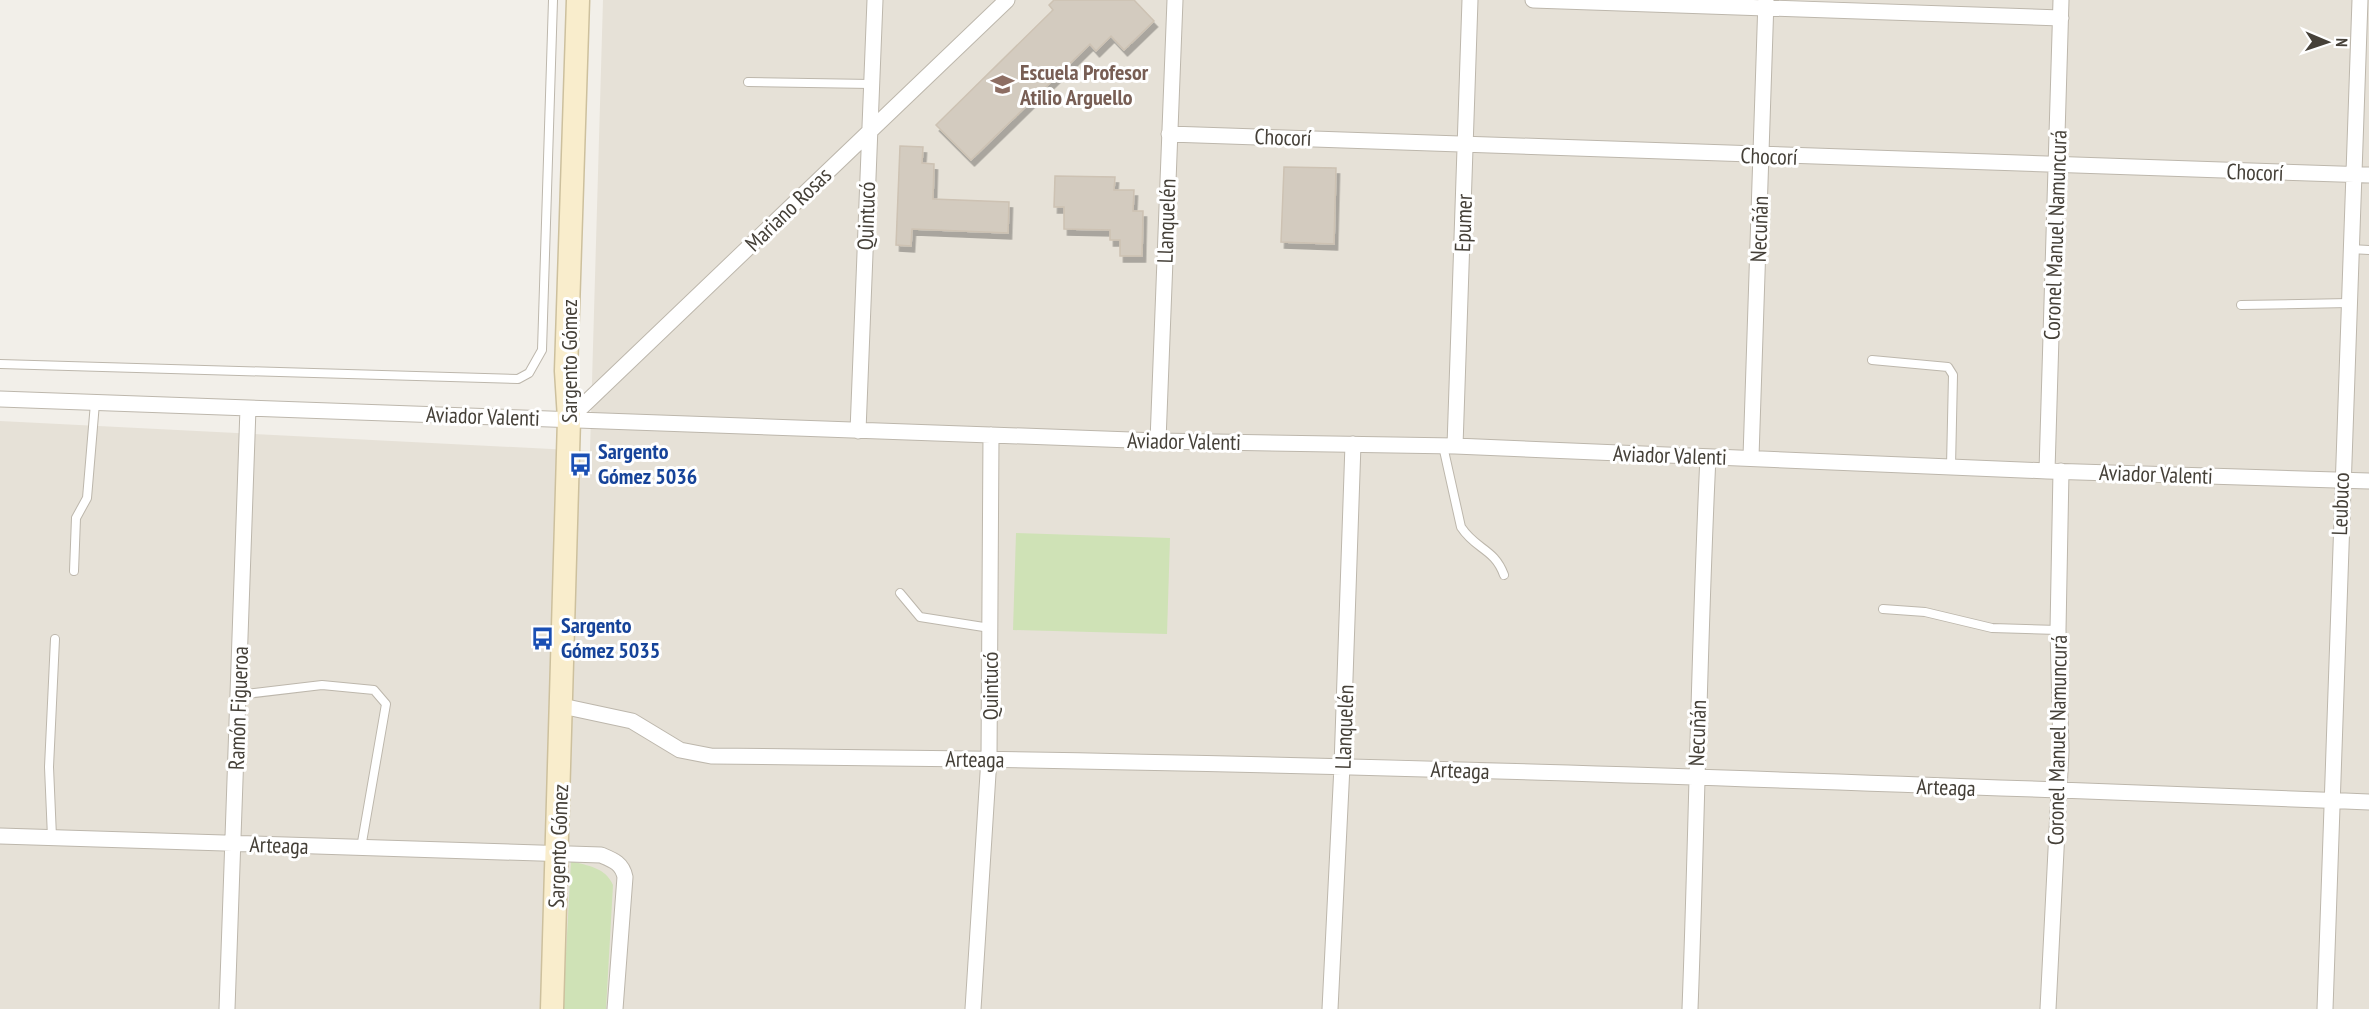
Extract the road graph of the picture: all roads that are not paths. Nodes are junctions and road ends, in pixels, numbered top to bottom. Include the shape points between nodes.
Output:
1 (552, 0) edge
2 (578, 0) edge
3 (874, 0) edge
4 (1007, 0) edge
5 (1175, 0) edge
6 (1470, 0) edge
7 (1533, 0) edge
8 (2061, 0) edge
9 (2360, 0) edge
10 (1766, 4) edge
11 (2061, 18) junction
12 (748, 82) dead end
13 (871, 84) junction
14 (870, 130) junction
15 (1169, 134) junction
16 (1465, 143) junction
17 (1761, 156) junction
18 (2058, 166) junction
19 (2361, 175) edge
20 (2350, 249) junction
21 (2369, 250) edge
22 (2349, 303) junction
23 (2241, 304) dead end
24 (1872, 360) dead end
25 (0, 364) edge
26 (0, 399) edge
27 (95, 403) junction
28 (248, 408) junction
29 (569, 419) junction
30 (858, 431) junction
31 (991, 435) junction
32 (1158, 441) junction
33 (1353, 444) junction
34 (1449, 446) junction
35 (1708, 457) junction
36 (1751, 457) junction
37 (1951, 466) junction
38 (2054, 471) junction
39 (2341, 480) junction
40 (2369, 481) edge
41 (74, 572) dead end
42 (1504, 575) dead end
43 (900, 593) dead end
44 (1883, 609) dead end
45 (990, 628) junction
46 (2058, 630) junction
47 (55, 639) dead end
48 (238, 695) junction
49 (562, 706) junction
50 (989, 758) junction
51 (1342, 766) junction
52 (1695, 778) junction
53 (2060, 791) junction
54 (2332, 801) junction
55 (2369, 802) edge
56 (0, 836) edge
57 (52, 837) junction
58 (233, 844) junction
59 (361, 848) junction
60 (558, 855) junction
61 (227, 1009) edge
62 (552, 1009) edge
63 (615, 1009) edge
64 (973, 1009) edge
65 (1330, 1009) edge
66 (1690, 1009) edge
67 (2048, 1009) edge
68 (2325, 1009) edge

1 - 25 lane via 542,350 529,373 518,379
2 - 29 main road, Sargento Gómez via 566,371
3 - 13 street, Quintucó
4 - 14 street, Mariano Rosas
5 - 15 street, Llanquelén
6 - 16 street, Epumer
7 - 10 street
8 - 11 street, Coronel Manuel Namuncurá
9 - 19 street, Leubuco
10 - 11 street
10 - 17 street, Necuñán
11 - 18 street, Coronel Manuel Namuncurá
12 - 13 lane
13 - 14 street, Quintucó
14 - 29 street, Mariano Rosas
14 - 30 street, Quintucó
15 - 16 street, Chocorí
15 - 32 street, Llanquelén
16 - 17 street, Chocorí
16 - 34 street, Epumer
17 - 18 street, Chocorí
17 - 36 street, Necuñán
18 - 19 street, Chocorí
18 - 38 street, Coronel Manuel Namuncurá
19 - 20 street, Leubuco
20 - 21 lane
20 - 22 street, Leubuco
22 - 23 lane
22 - 39 street, Leubuco
24 - 37 lane via 1948,367 1953,375
26 - 27 street, Aviador Valenti
27 - 28 street, Aviador Valenti
27 - 41 lane via 87,498 76,518
28 - 29 street, Aviador Valenti
28 - 48 street, Ramón Figueroa
29 - 30 street, Aviador Valenti
29 - 49 main road, Sargento Gómez
30 - 31 street, Aviador Valenti
31 - 32 street, Aviador Valenti
31 - 45 street, Quintucó
32 - 33 street, Aviador Valenti
33 - 34 street, Aviador Valenti
33 - 51 street, Llanquelén
34 - 35 street, Aviador Valenti
34 - 42 lane via 1461,527 1469,539 1499,561
35 - 36 street, Aviador Valenti
35 - 52 street, Necuñán
36 - 37 street, Aviador Valenti
37 - 38 street, Aviador Valenti
38 - 39 street, Aviador Valenti
38 - 46 street, Coronel Manuel Namuncurá
39 - 40 street, Aviador Valenti
39 - 54 street, Leubuco
43 - 45 lane via 920,617
44 - 46 lane via 1925,612 1992,628
45 - 50 street, Quintucó
46 - 53 street, Coronel Manuel Namuncurá
47 - 57 lane via 50,768
48 - 58 street, Ramón Figueroa
48 - 59 lane via 322,685 374,690 381,695 386,704
49 - 50 street, Arteaga via 632,720 680,750 711,756
49 - 60 main road, Sargento Gómez
50 - 51 street, Arteaga
50 - 64 street, Quintucó
51 - 52 street, Arteaga
51 - 65 street, Llanquelén
52 - 53 street, Arteaga
52 - 66 street, Necuñán
53 - 54 street, Arteaga
53 - 67 street, Coronel Manuel Namuncurá
54 - 55 street, Arteaga
54 - 68 street, Leubuco
56 - 57 street, Arteaga
57 - 58 street, Arteaga
58 - 59 street, Arteaga
58 - 61 street, Ramón Figueroa
59 - 60 street, Arteaga
60 - 62 main road, Sargento Gómez
60 - 63 street, Arteaga via 601,855 623,868

